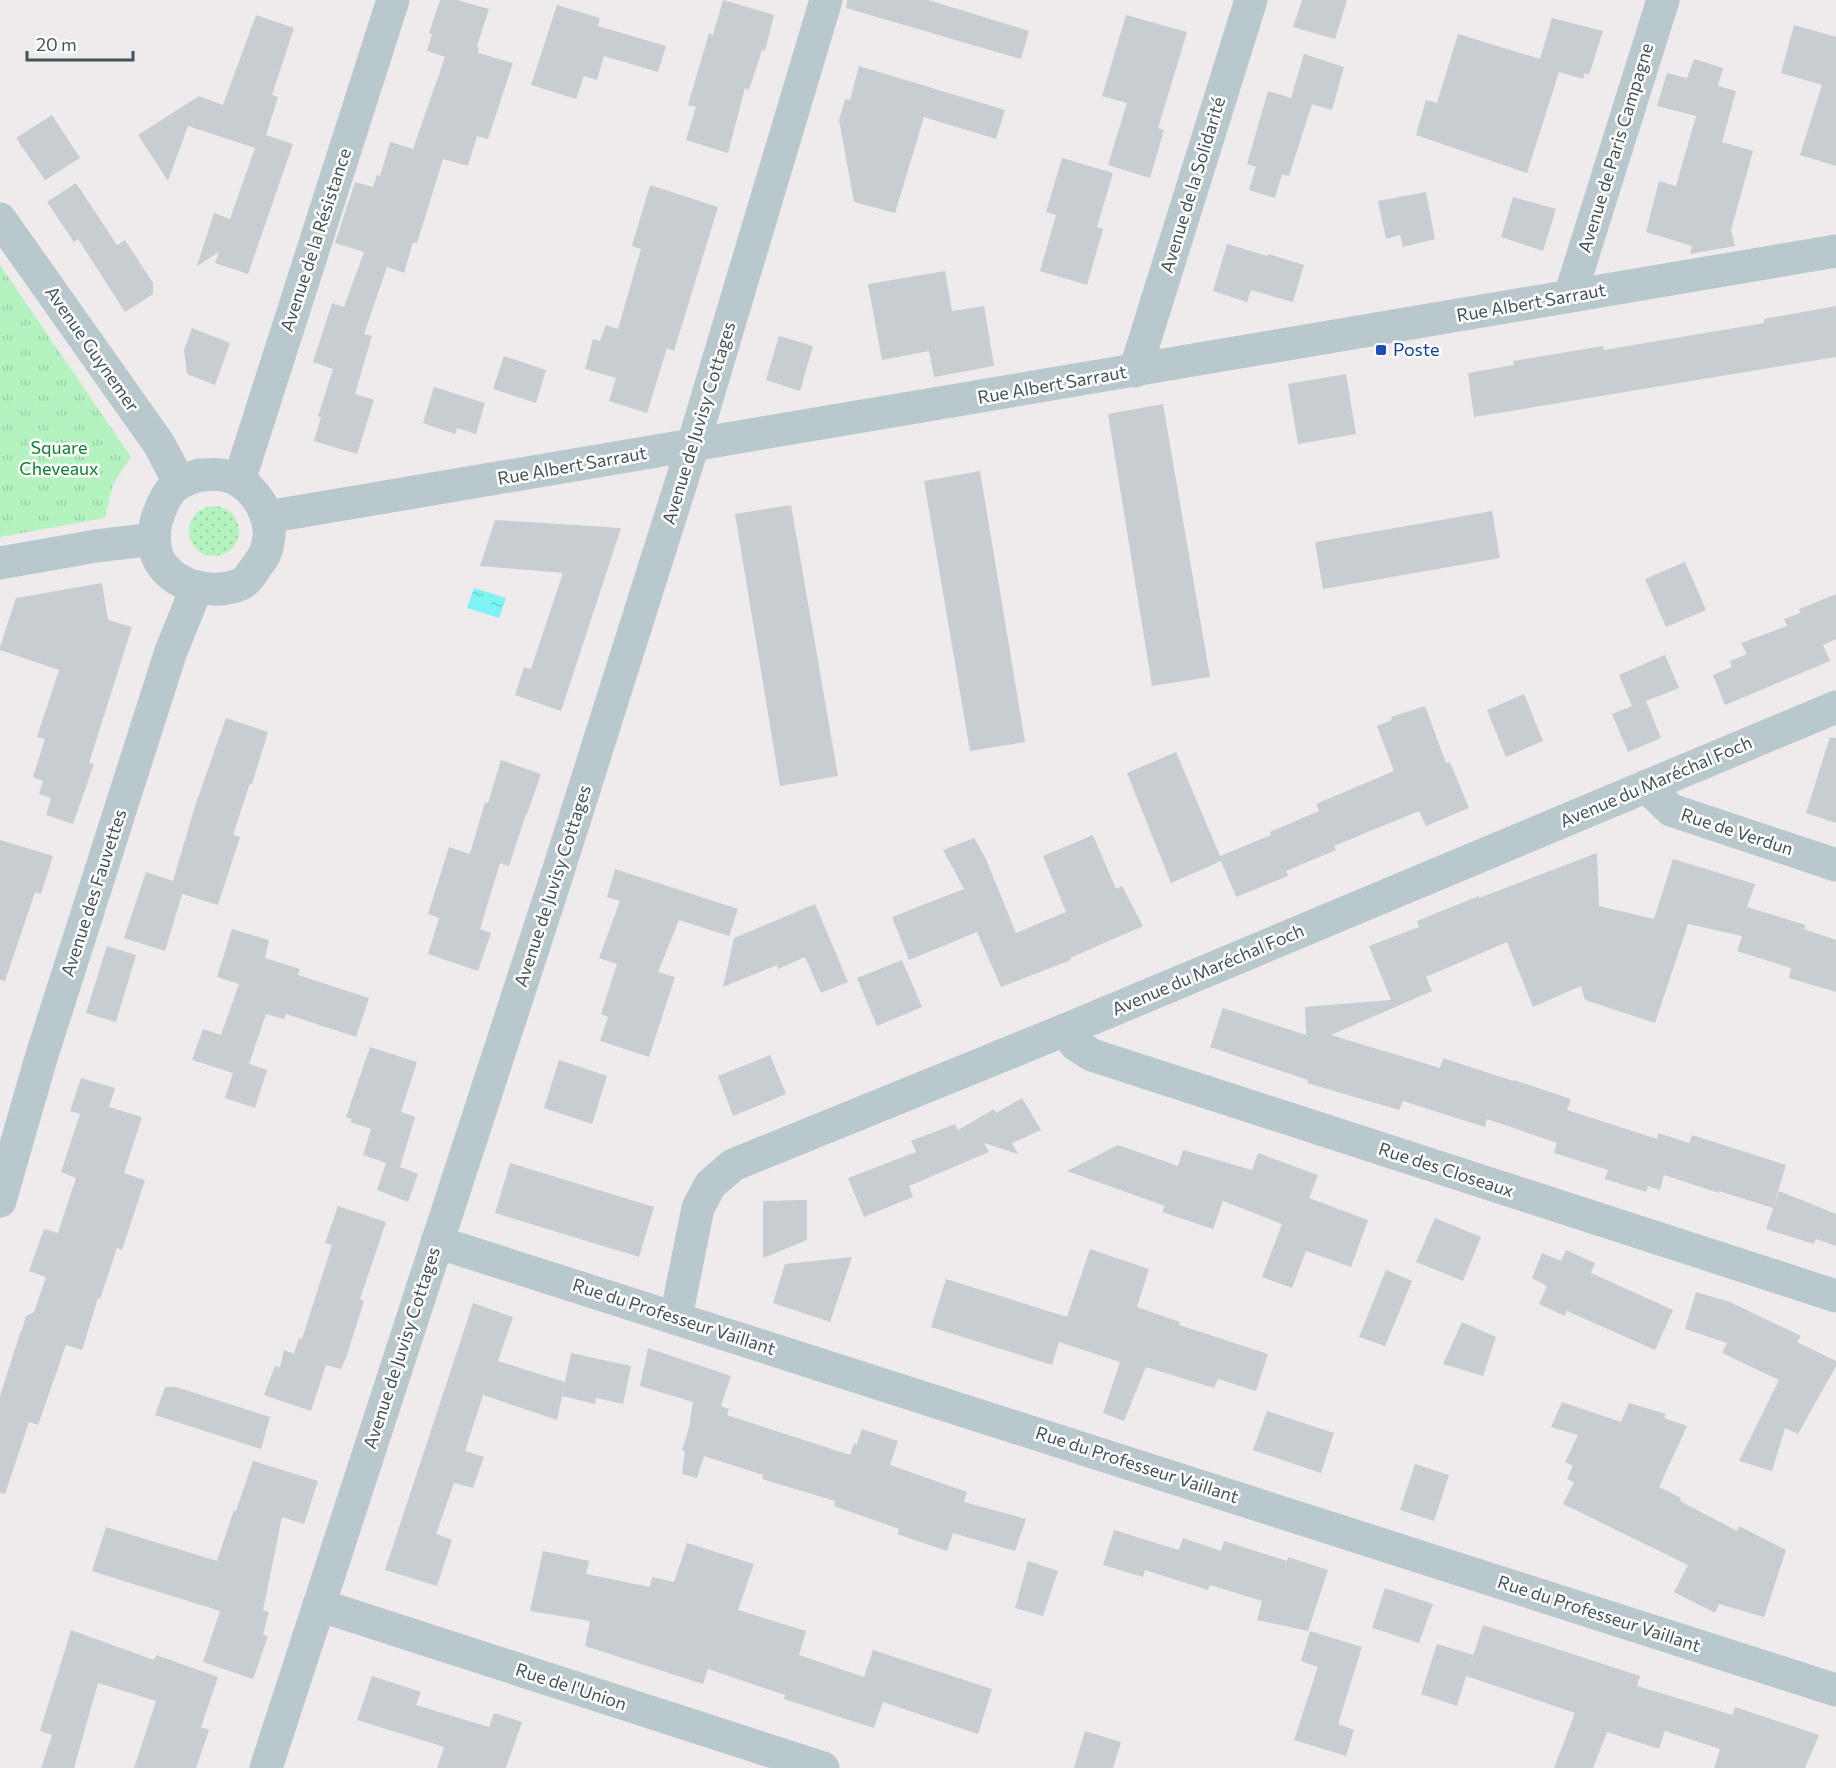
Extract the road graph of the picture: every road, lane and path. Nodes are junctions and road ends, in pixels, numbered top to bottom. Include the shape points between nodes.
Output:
1 (393, 0) edge
2 (826, 0) edge
3 (1251, 0) edge
4 (1662, 0) edge
5 (0, 219) edge
6 (1836, 251) edge
7 (1570, 296) junction
8 (1135, 370) junction
9 (693, 445) junction
10 (239, 481) junction
11 (179, 482) junction
12 (267, 518) junction
13 (154, 539) junction
14 (0, 564) edge
15 (197, 587) junction
16 (1836, 707) edge
17 (1646, 786) junction
18 (1836, 865) edge
19 (1065, 1030) junction
20 (0, 1201) edge
21 (437, 1242) junction
22 (1836, 1296) edge
23 (676, 1317) junction
24 (319, 1605) junction
25 (1836, 1690) edge
26 (266, 1768) edge
27 (823, 1768) edge

1 - 10 street, Avenue de la Résistance
2 - 9 street, Avenue de Juvisy Cottages
3 - 8 street, Avenue de la Solidarité
4 - 7 street, Avenue de Paris Campagne
5 - 11 street, Avenue Guynemer via 159,444
6 - 7 street, Rue Albert Sarraut
7 - 8 street, Rue Albert Sarraut
8 - 9 street, Rue Albert Sarraut
9 - 12 street, Rue Albert Sarraut
9 - 21 street, Avenue de Juvisy Cottages
10 - 11 street via 223,475 199,475
10 - 12 street via 259,498
11 - 13 street via 163,502
12 - 15 street via 270,532 266,554 243,583 220,589
13 - 14 street
13 - 15 street via 161,565 177,579
15 - 20 street, Avenue des Fauvettes via 171,651 84,922
16 - 17 street, Avenue du Maréchal Foch
17 - 18 street, Rue de Verdun via 1671,810
17 - 19 street, Avenue du Maréchal Foch
19 - 22 street, Rue des Closeaux via 1076,1045 1092,1055
19 - 23 street, Avenue du Maréchal Foch via 733,1165 710,1185 698,1208
21 - 23 street, Rue du Professeur Vaillant
21 - 24 street, Avenue de Juvisy Cottages
23 - 25 street, Rue du Professeur Vaillant
24 - 26 street, Avenue de Juvisy Cottages
24 - 27 street, Rue de l'Union

